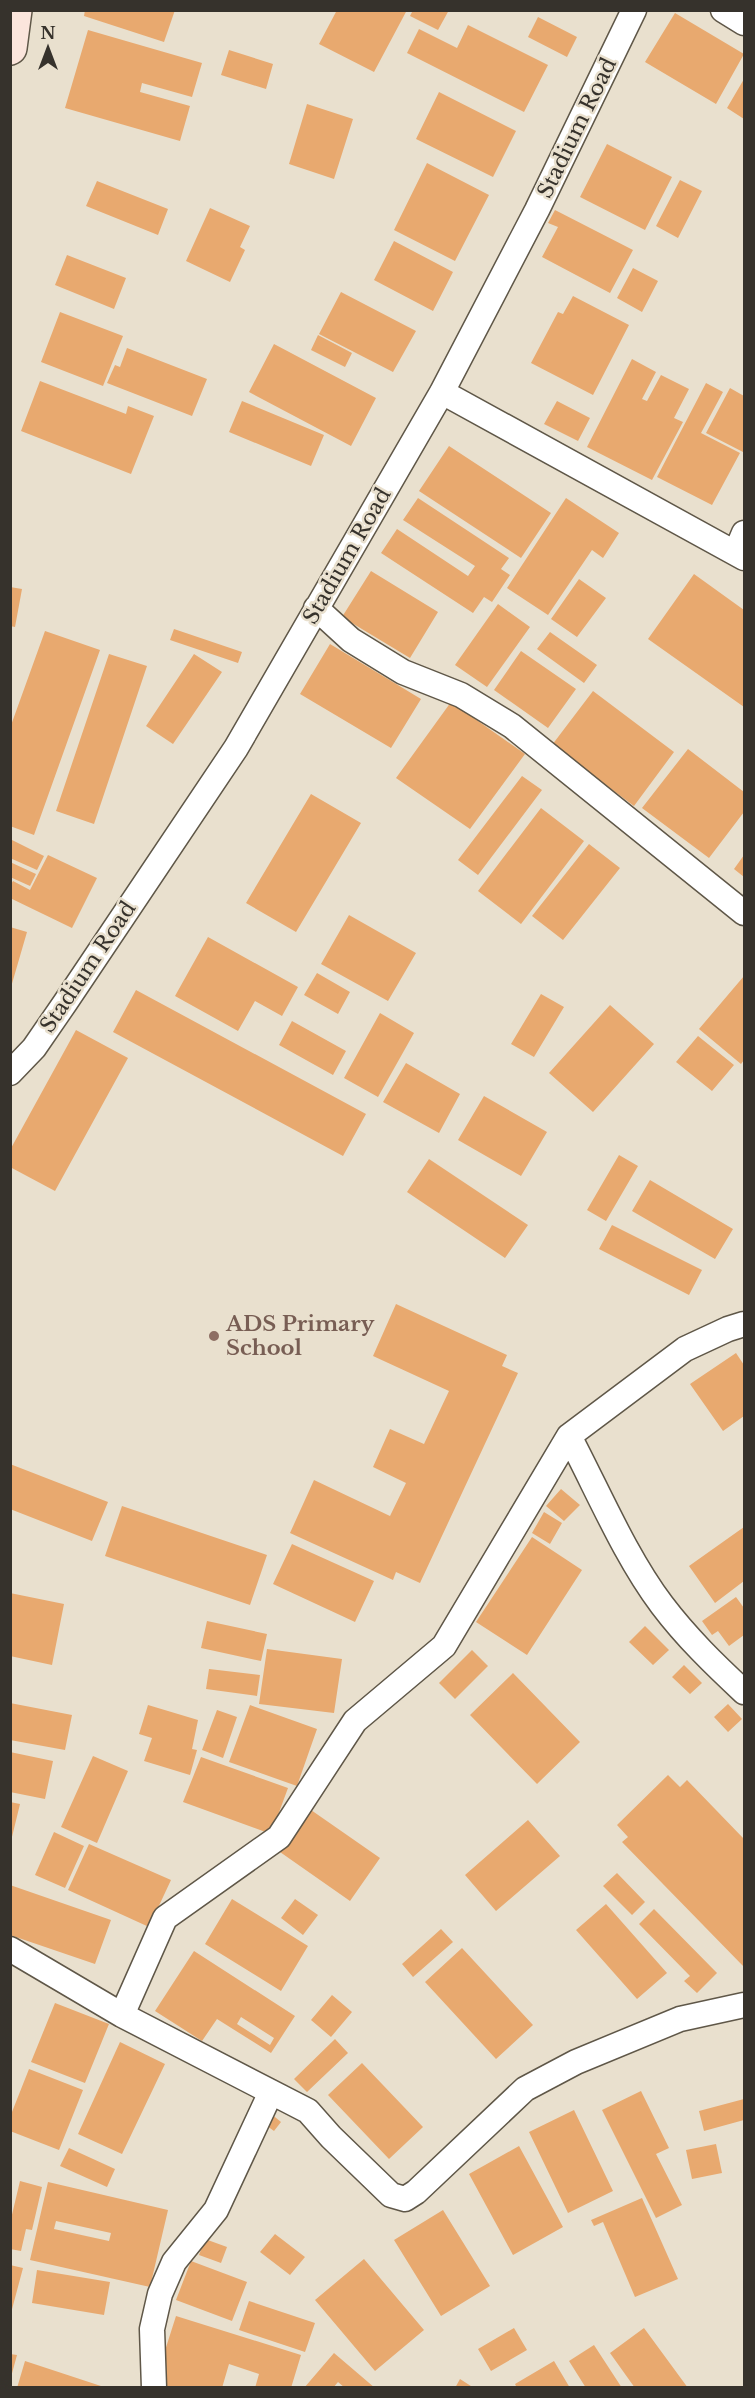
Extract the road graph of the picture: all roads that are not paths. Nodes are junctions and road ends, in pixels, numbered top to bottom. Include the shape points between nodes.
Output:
1 (15, 10) edge
2 (634, 10) edge
3 (723, 10) edge
4 (744, 23) edge
5 (10, 48) edge
6 (442, 392) junction
7 (742, 548) edge
8 (316, 608) junction
9 (744, 913) edge
10 (10, 1073) edge
11 (744, 1324) edge
12 (569, 1436) junction
13 (744, 1692) edge
14 (10, 1949) edge
15 (744, 2005) edge
16 (122, 2015) junction
17 (271, 2092) junction
18 (154, 2388) edge

1 - 5 main road
2 - 6 street, Stadium Road via 537,210
3 - 4 street
6 - 7 street
6 - 8 street, Stadium Road
8 - 9 street via 351,640 403,672 462,694 512,726
8 - 10 street, Stadium Road via 236,748 34,1048
11 - 12 street via 685,1349
12 - 13 street via 630,1553 662,1604 699,1650
12 - 16 street via 444,1646 354,1721 279,1837 165,1918
14 - 16 street
15 - 17 street via 680,2019 576,2062 525,2089 405,2199 391,2195 308,2111
16 - 17 street
17 - 18 street via 216,2210 174,2262 160,2294 152,2329

